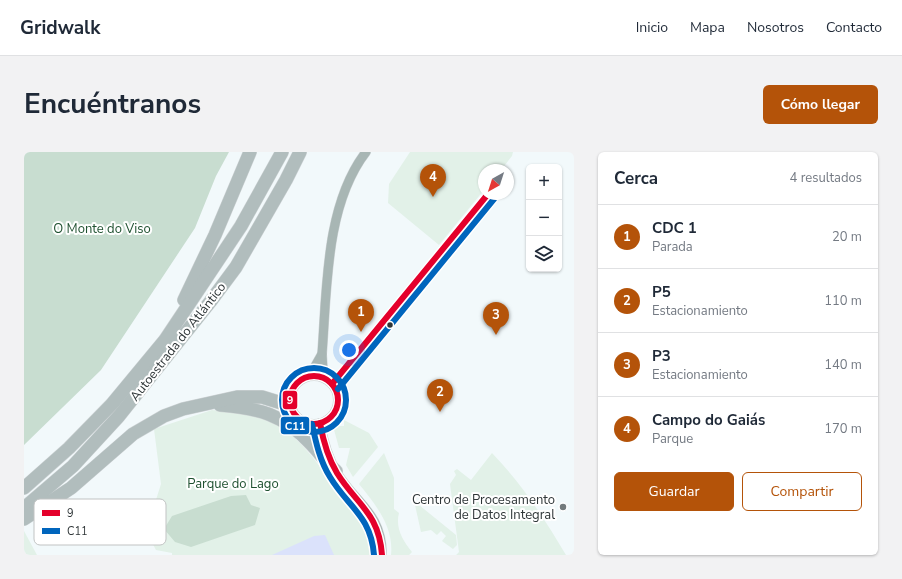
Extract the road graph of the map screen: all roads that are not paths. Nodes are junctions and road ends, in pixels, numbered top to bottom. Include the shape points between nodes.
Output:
1 (250, 152) edge
2 (282, 152) edge
3 (300, 152) edge
4 (366, 152) edge
5 (165, 340) junction
6 (322, 354) junction
7 (306, 377) junction
8 (327, 379) junction
9 (204, 404) junction
10 (291, 406) junction
11 (320, 423) junction
12 (336, 472) junction
13 (24, 488) edge
14 (34, 499) edge
15 (34, 499) edge
16 (54, 499) edge
17 (24, 508) edge
18 (34, 512) edge
19 (24, 519) edge
20 (382, 555) edge

1 - 5 highway via 215,235
2 - 5 highway, Autoestrada do Atlántico via 241,226
3 - 15 highway, Autoestrada do Atlántico via 236,268 210,302 119,416 73,466
4 - 6 street via 350,180 336,224 330,256
5 - 13 highway, Autoestrada do Atlántico via 112,404 69,448
6 - 7 street
6 - 8 street via 323,371
7 - 8 street via 320,376
7 - 10 street via 294,385
8 - 11 street via 336,391 337,406 330,417
9 - 10 highway via 237,397 262,397
9 - 12 highway via 250,408 280,419 294,428
9 - 16 highway via 164,416 133,434 71,488
10 - 11 street via 299,418 313,424
11 - 12 street via 324,443
12 - 20 street via 373,518 380,538
14 - 17 highway, Autoestrada do Atlántico
18 - 19 highway

